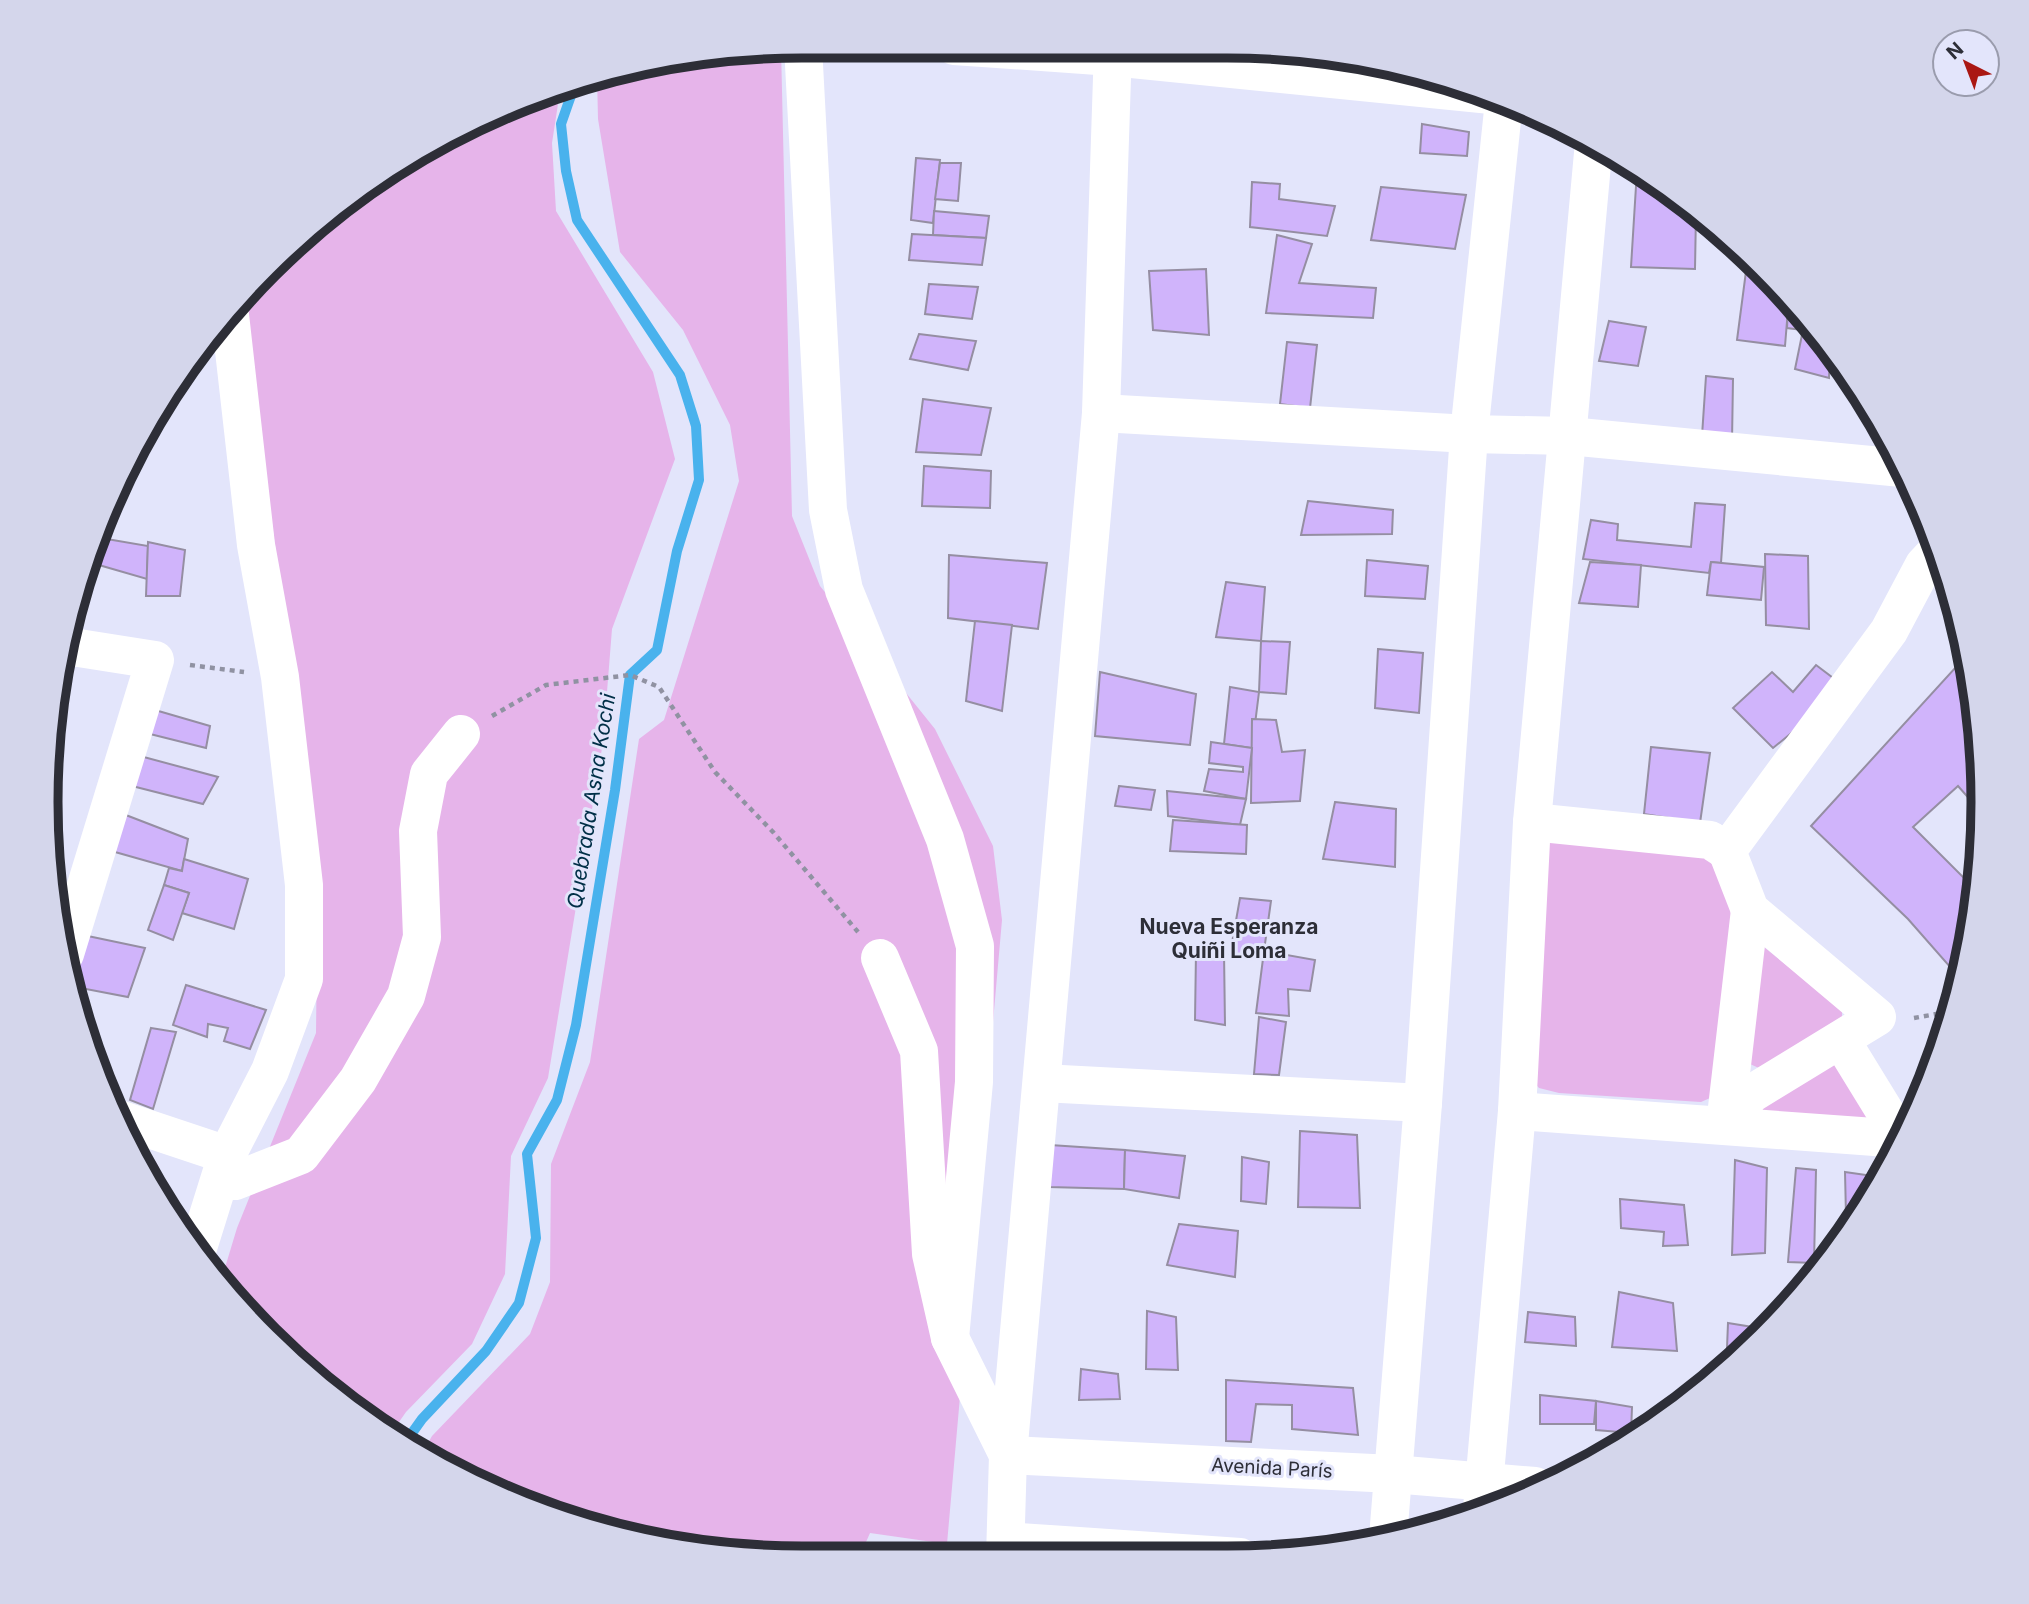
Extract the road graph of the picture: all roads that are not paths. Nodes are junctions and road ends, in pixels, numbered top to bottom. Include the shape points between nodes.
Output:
1 (804, 58) edge
2 (1112, 58) edge
3 (1165, 58) edge
4 (1441, 89) edge
5 (1503, 111) edge
6 (1593, 154) edge
7 (224, 336) edge
8 (1101, 413) junction
9 (1469, 434) junction
10 (1569, 436) junction
11 (1891, 467) edge
12 (1930, 558) edge
13 (74, 647) edge
14 (461, 734) road end
15 (1532, 822) junction
16 (1727, 851) junction
17 (1750, 910) junction
18 (70, 937) edge
19 (880, 958) road end
20 (1841, 1040) junction
21 (1042, 1083) junction
22 (1423, 1104) junction
23 (1517, 1111) junction
24 (131, 1122) edge
25 (1726, 1125) junction
26 (1895, 1129) edge
27 (1890, 1139) edge
28 (227, 1155) junction
29 (200, 1239) edge
30 (950, 1338) junction
31 (1008, 1455) junction
32 (1393, 1474) junction
33 (1512, 1490) edge
34 (1483, 1495) edge
35 (1389, 1528) edge
36 (1006, 1546) edge

1 - 30 street via 828,510 844,590 945,839 975,946 974,1082
2 - 8 street
3 - 4 street
5 - 9 street
6 - 10 street
7 - 28 street via 280,677 304,885 304,979 270,1071
8 - 9 street
8 - 21 street
9 - 10 street
9 - 22 street
10 - 11 street
10 - 15 street
12 - 16 street via 1889,631
13 - 18 street via 155,660
14 - 28 street via 429,774 418,831 422,937 406,996 358,1080 301,1155 235,1181
15 - 16 street via 1710,840
15 - 23 street
16 - 17 street
17 - 20 street via 1877,1017
17 - 25 street
19 - 30 street via 919,1051 931,1254
20 - 25 street via 1751,1094
20 - 26 street
21 - 22 street
21 - 31 street
22 - 32 street
23 - 25 street
23 - 34 street
24 - 28 street
25 - 27 street
28 - 29 street
30 - 31 street
31 - 32 street, Avenida París
31 - 36 street
32 - 34 street, Avenida París
32 - 35 street
33 - 34 street, Avenida París

